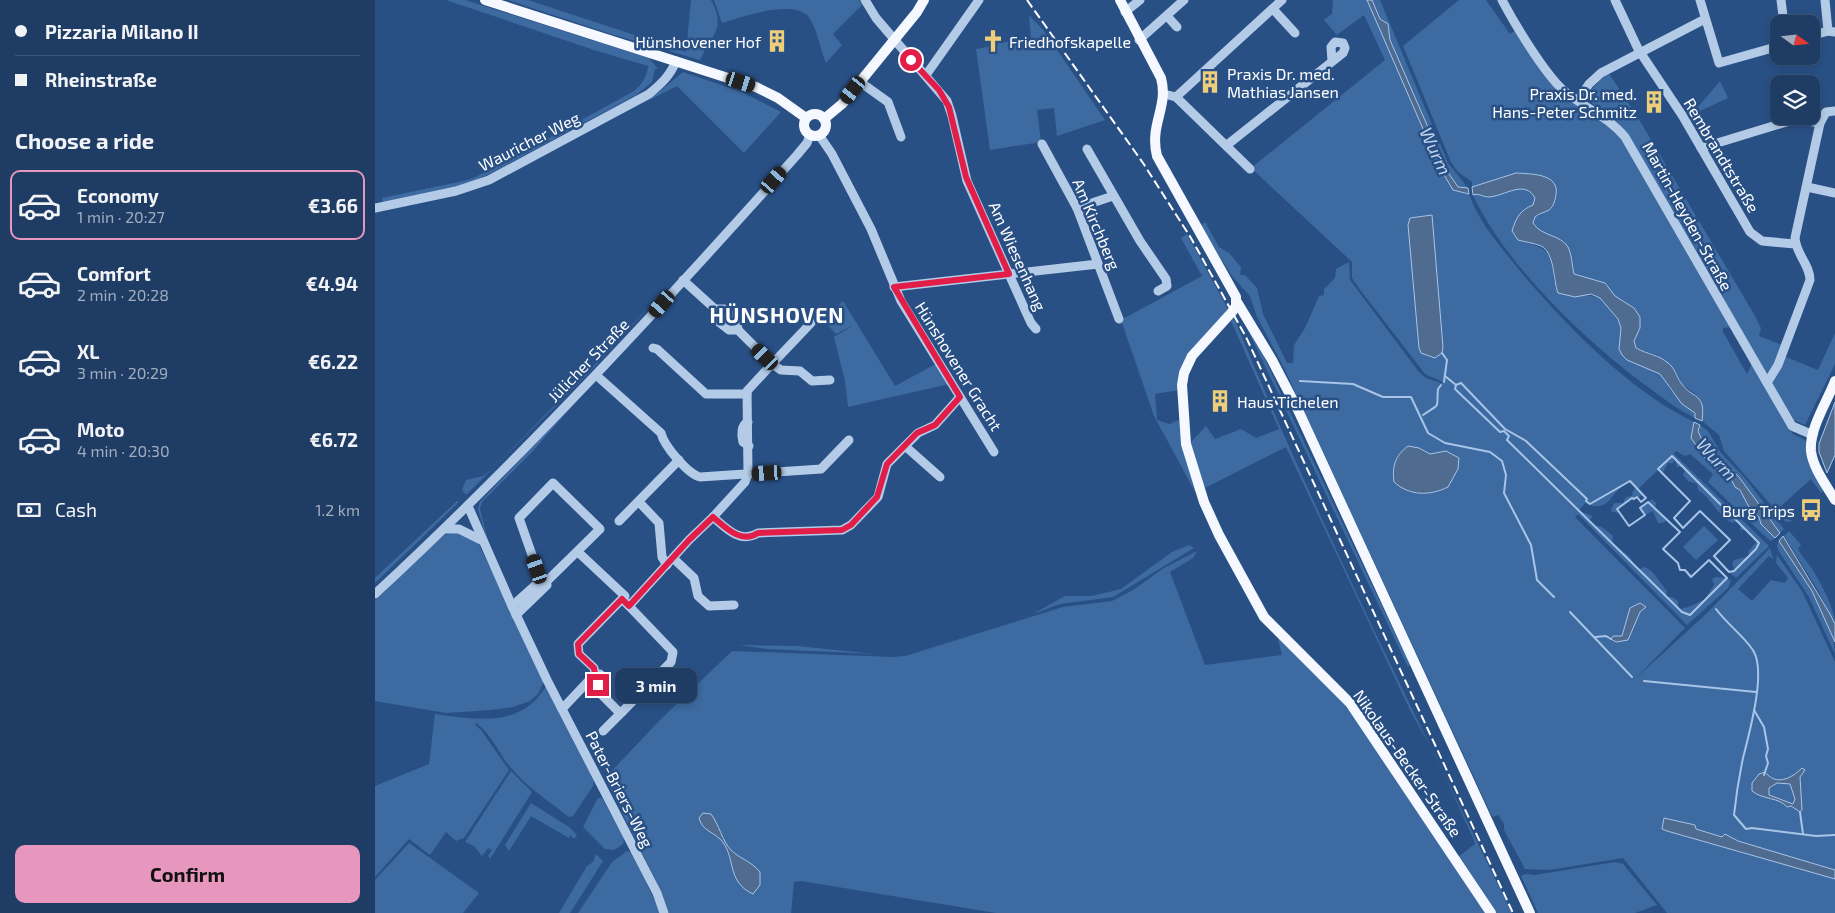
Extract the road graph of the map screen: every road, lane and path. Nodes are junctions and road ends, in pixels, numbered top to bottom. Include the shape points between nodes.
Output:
1 (485, 0) edge
2 (865, 0) edge
3 (924, 0) edge
4 (979, 0) edge
5 (1120, 0) edge
6 (1140, 0) edge
7 (1184, 0) edge
8 (1282, 0) edge
9 (1502, 0) edge
10 (1615, 0) edge
11 (1700, 0) edge
12 (1781, 0) edge
13 (1825, 0) edge
14 (1273, 9) junction
15 (1125, 12) junction
16 (1783, 15) edge
17 (1167, 16) junction
18 (1705, 19) junction
19 (1177, 27) dead end
20 (1831, 32) edge
21 (1295, 34) dead end
22 (894, 39) junction
23 (1139, 40) junction
24 (1770, 49) edge
25 (1640, 53) junction
26 (676, 61) junction
27 (1332, 61) dead end
28 (926, 75) junction
29 (859, 82) junction
30 (1164, 94) junction
31 (1176, 97) junction
32 (1578, 100) junction
33 (1835, 111) edge
34 (806, 118) junction
35 (824, 119) junction
36 (1820, 123) edge
37 (1779, 125) edge
38 (1820, 125) edge
39 (815, 135) junction
40 (901, 137) dead end
41 (1042, 144) dead end
42 (1227, 145) junction
43 (1701, 148) junction
44 (1087, 150) dead end
45 (1250, 169) dead end
46 (1807, 187) junction
47 (1835, 193) edge
48 (1113, 196) junction
49 (375, 208) edge
50 (1077, 208) junction
51 (1795, 244) junction
52 (1098, 264) junction
53 (1009, 274) junction
54 (685, 282) junction
55 (894, 287) junction
56 (1158, 292) dead end
57 (1237, 302) junction
58 (1119, 319) dead end
59 (811, 323) dead end
60 (1036, 329) dead end
61 (653, 348) dead end
62 (772, 364) junction
63 (596, 375) junction
64 (830, 380) dead end
65 (1835, 382) edge
66 (1767, 383) junction
67 (747, 394) junction
68 (960, 397) junction
69 (1813, 434) junction
70 (849, 440) dead end
71 (905, 446) junction
72 (994, 452) dead end
73 (679, 460) junction
74 (748, 474) junction
75 (940, 477) dead end
76 (1835, 500) edge
77 (639, 502) junction
78 (468, 506) junction
79 (713, 517) junction
80 (619, 521) dead end
81 (443, 529) junction
82 (483, 541) junction
83 (578, 552) junction
84 (670, 562) junction
85 (546, 582) junction
86 (375, 594) edge
87 (622, 599) junction
88 (733, 605) dead end
89 (512, 606) junction
90 (629, 606) junction
91 (516, 615) junction
92 (595, 680) junction
93 (562, 709) junction
94 (622, 712) junction
95 (603, 731) dead end
96 (663, 913) edge
97 (1491, 913) edge
98 (1529, 913) edge

1 - 26 main road
2 - 22 street, Am Wiesenhang
3 - 22 main road
4 - 28 street
5 - 15 main road
6 - 15 street
7 - 17 street
8 - 14 street
9 - 32 street, Martin-Heyden-Straße via 1553,80
10 - 25 street, Rembrandtstraße
11 - 18 street
12 - 16 street
13 - 20 street
14 - 21 street
14 - 31 street
15 - 23 main road
17 - 19 street
17 - 23 street
18 - 24 street via 1719,64
18 - 25 street
22 - 28 street, Am Wiesenhang
22 - 29 main road
23 - 30 main road via 1161,78
25 - 32 street via 1596,77
25 - 43 street, Rembrandtstraße
26 - 34 main road via 770,93
26 - 49 street, Wauricher Weg via 662,84 649,94 498,176 456,191
27 - 42 street
28 - 53 street, Am Wiesenhang via 949,107 966,177
29 - 35 main road via 838,108
29 - 40 street via 888,102
30 - 31 street
30 - 57 main road via 1154,131 1157,156
31 - 42 street
32 - 66 street, Martin-Heyden-Straße via 1617,127 1633,149
33 - 36 street via 1826,112
34 - 35 main road via 815,114
34 - 39 main road via 804,127
35 - 39 main road via 825,128
37 - 43 street
38 - 46 street
39 - 54 street, Jülicher Straße
39 - 55 street, Hünshovener Gracht via 832,154 871,230
41 - 50 street, Am Kirchberg
42 - 45 street
43 - 51 street, Rembrandtstraße via 1750,232 1762,241
44 - 48 street
46 - 47 street
46 - 51 street
48 - 50 street
48 - 56 street via 1166,280 1167,286
50 - 52 street, Am Kirchberg
51 - 66 street via 1809,270 1810,280 1778,364
52 - 53 street
52 - 58 street, Am Kirchberg
53 - 55 street
53 - 60 street, Am Wiesenhang
54 - 62 street via 715,309 724,308 737,321 738,330
54 - 63 street, Jülicher Straße
55 - 68 street, Hünshovener Gracht
57 - 97 main road, Nikolaus-Becker-Straße via 1233,312 1192,356 1182,385 1186,444 1204,502 1264,617 1350,703
57 - 98 main road via 1298,410
59 - 62 street
61 - 67 street via 706,394
62 - 64 street via 781,370 801,371 812,381
62 - 67 street
63 - 73 street via 661,433 663,442
63 - 78 street, Jülicher Straße
65 - 69 main road
66 - 69 street, Martin-Heyden-Straße via 1792,426
67 - 74 street via 749,422 742,429 742,437 749,446
68 - 71 street via 935,425 917,433
68 - 72 street, Hünshovener Gracht
69 - 76 main road via 1811,451 1816,466
70 - 74 street via 821,469
71 - 75 street
71 - 79 street via 887,464 877,497 851,525 842,530 758,533 753,537 741,537
73 - 74 street via 695,476
73 - 77 street
74 - 79 street via 745,482
77 - 80 street
77 - 84 street via 659,523 662,557
78 - 81 street, Jülicher Straße
78 - 82 street, Pater-Briers-Weg
79 - 84 street
81 - 82 street via 459,529
81 - 86 street, Jülicher Straße
82 - 89 street, Pater-Briers-Weg
83 - 85 street
83 - 85 street via 600,529 553,483 519,518 537,569
83 - 87 street via 625,596
84 - 88 street via 694,578 698,596 709,606
84 - 90 street
85 - 89 street via 541,580
85 - 91 street via 547,586
87 - 90 street
87 - 92 street via 578,644 579,654 594,668
89 - 91 street, Pater-Briers-Weg
90 - 94 street via 674,656
91 - 93 street, Pater-Briers-Weg
92 - 93 street
92 - 94 street via 598,691
93 - 96 street, Pater-Briers-Weg via 657,894
94 - 95 street

